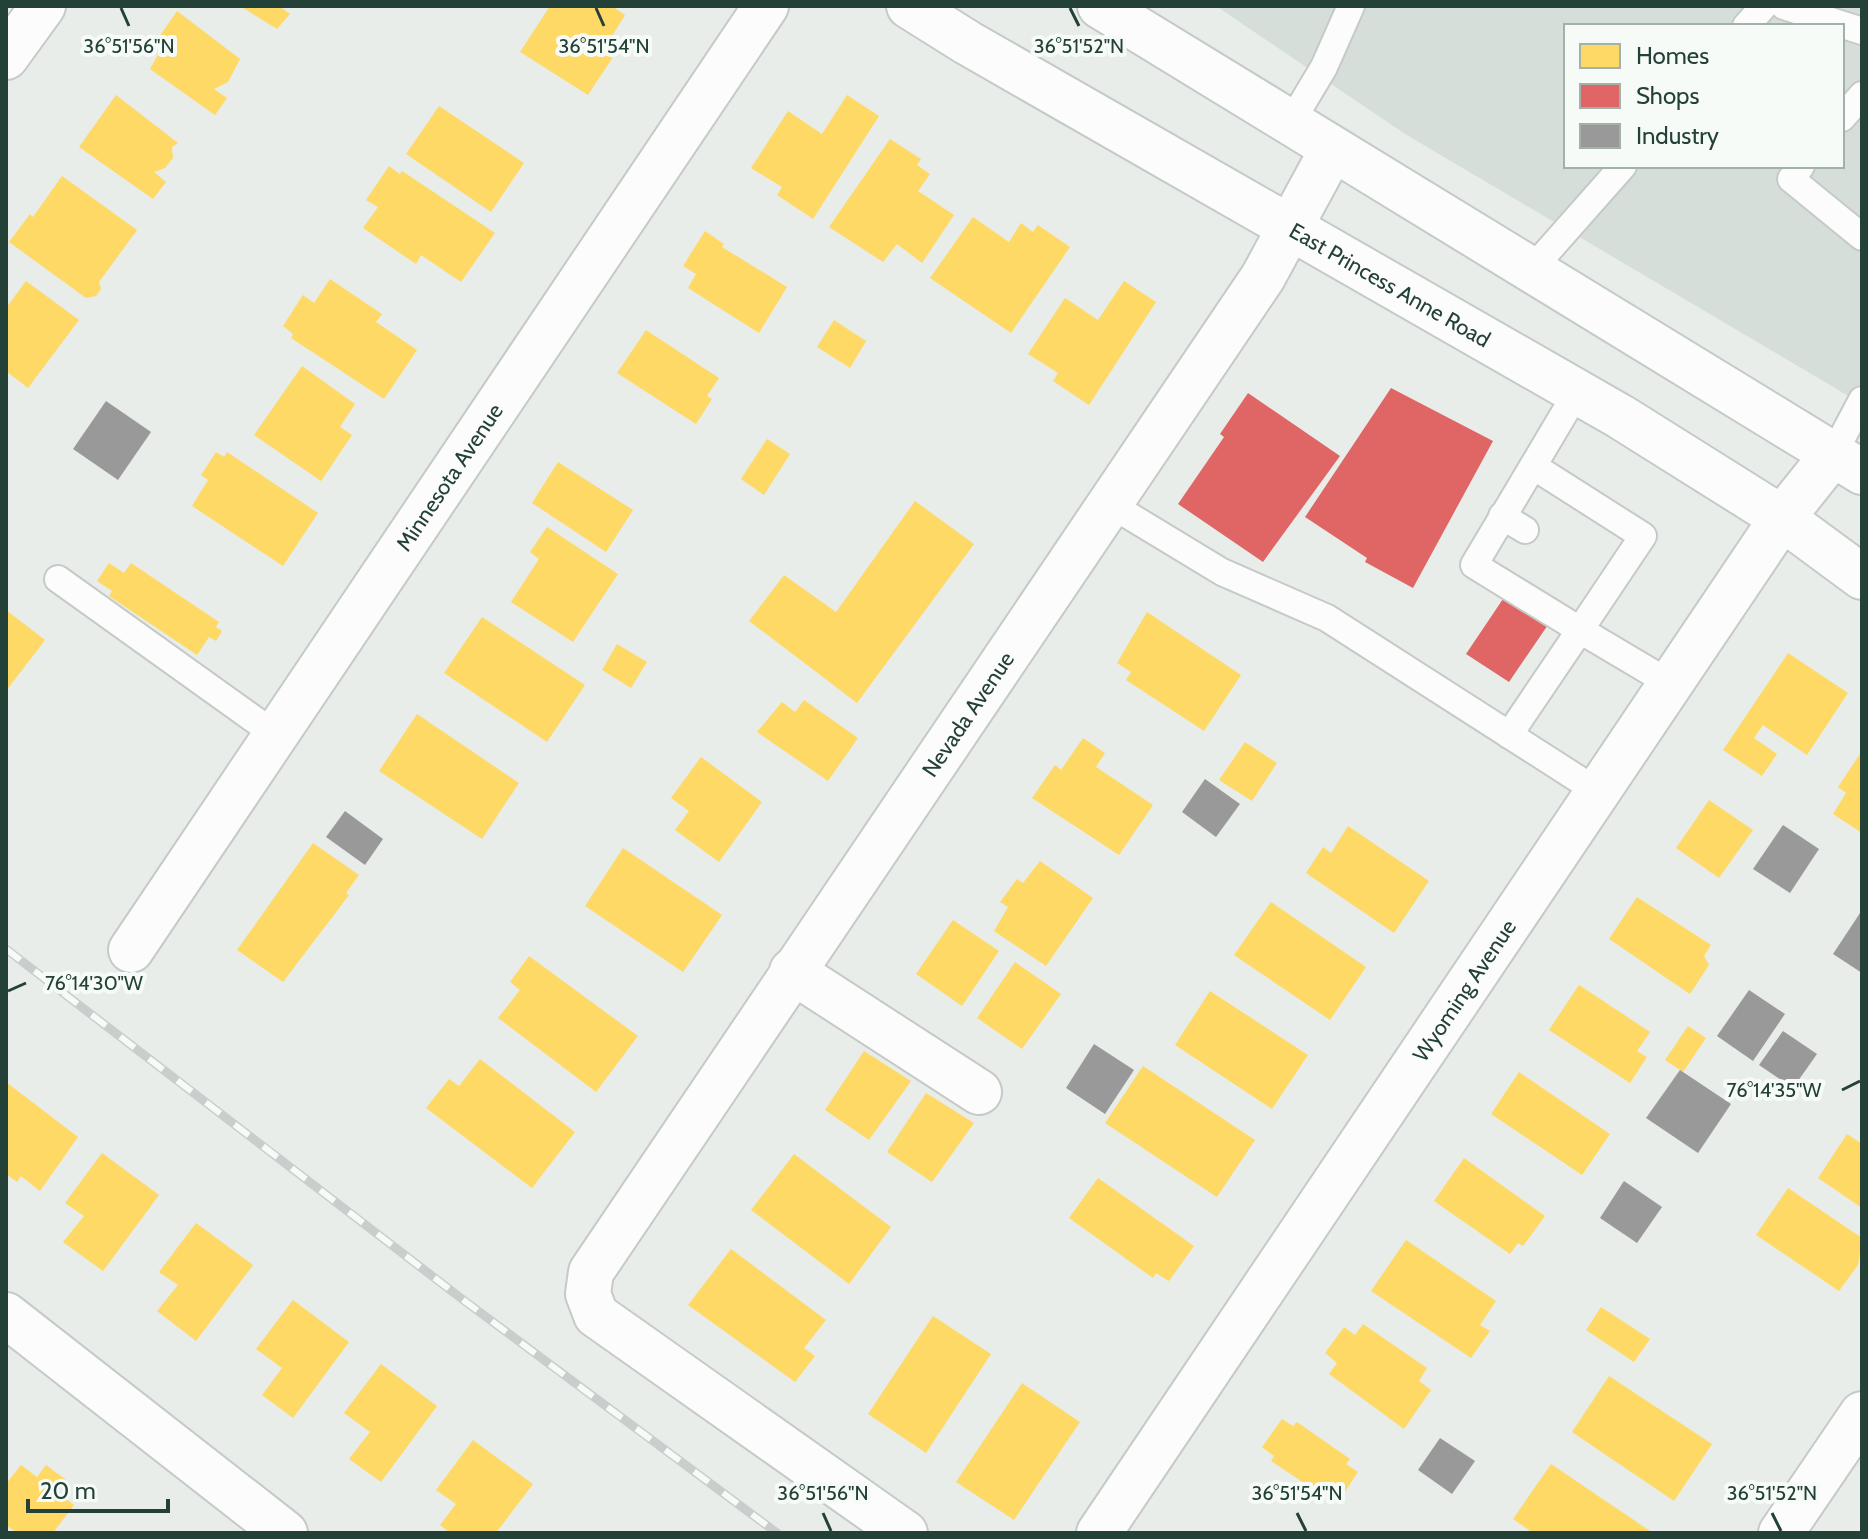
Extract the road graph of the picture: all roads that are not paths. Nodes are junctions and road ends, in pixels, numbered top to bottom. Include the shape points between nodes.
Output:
1 (43, 6) edge
2 (766, 6) edge
3 (909, 6) edge
4 (1100, 6) edge
5 (1351, 6) edge
6 (1764, 6) edge
7 (1784, 6) edge
8 (1748, 24) edge
9 (1840, 24) edge
10 (6, 57) edge
11 (1862, 95) edge
12 (1844, 116) edge
13 (1290, 124) junction
14 (1332, 150) junction
15 (1621, 168) edge
16 (1799, 168) edge
17 (1290, 227) junction
18 (1862, 237) edge
19 (1532, 269) junction
20 (1577, 392) junction
21 (1862, 400) edge
22 (1848, 462) edge
23 (1533, 466) junction
24 (1108, 503) junction
25 (1502, 516) junction
26 (1782, 518) junction
27 (1525, 530) dead end
28 (1862, 577) edge
29 (58, 579) dead end
30 (1580, 630) junction
31 (1671, 684) junction
32 (276, 735) junction
33 (1509, 735) junction
34 (1600, 793) junction
35 (131, 950) dead end
36 (792, 971) junction
37 (979, 1092) dead end
38 (6, 1315) edge
39 (1862, 1414) edge
40 (285, 1533) edge
41 (905, 1533) edge
42 (1099, 1533) edge
43 (1781, 1533) edge

1 - 10 street
2 - 32 street, Minnesota Avenue
3 - 17 street, East Princess Anne Road
4 - 13 street
5 - 13 lane via 1324,67
6 - 8 lane
7 - 9 lane
11 - 12 lane
13 - 14 street
14 - 17 street, Nevada Avenue
14 - 19 street
15 - 19 lane
16 - 18 lane via 1791,179
17 - 20 street, East Princess Anne Road
17 - 24 street, Nevada Avenue via 1263,277
19 - 22 street
20 - 23 lane
20 - 26 street, East Princess Anne Road
21 - 22 lane
22 - 26 street, Wyoming Avenue
23 - 25 lane
23 - 30 lane via 1643,536
24 - 33 lane via 1222,572 1327,618
24 - 36 street, Nevada Avenue
25 - 27 lane
25 - 30 lane via 1474,565
26 - 28 street, East Princess Anne Road
26 - 31 street, Wyoming Avenue
29 - 32 lane
30 - 31 lane
30 - 33 lane
31 - 34 street, Wyoming Avenue
32 - 35 street, Minnesota Avenue
33 - 34 lane
34 - 42 street, Wyoming Avenue
36 - 37 street
36 - 41 street, Nevada Avenue via 591,1272 588,1294 596,1315
38 - 40 street
39 - 43 street

